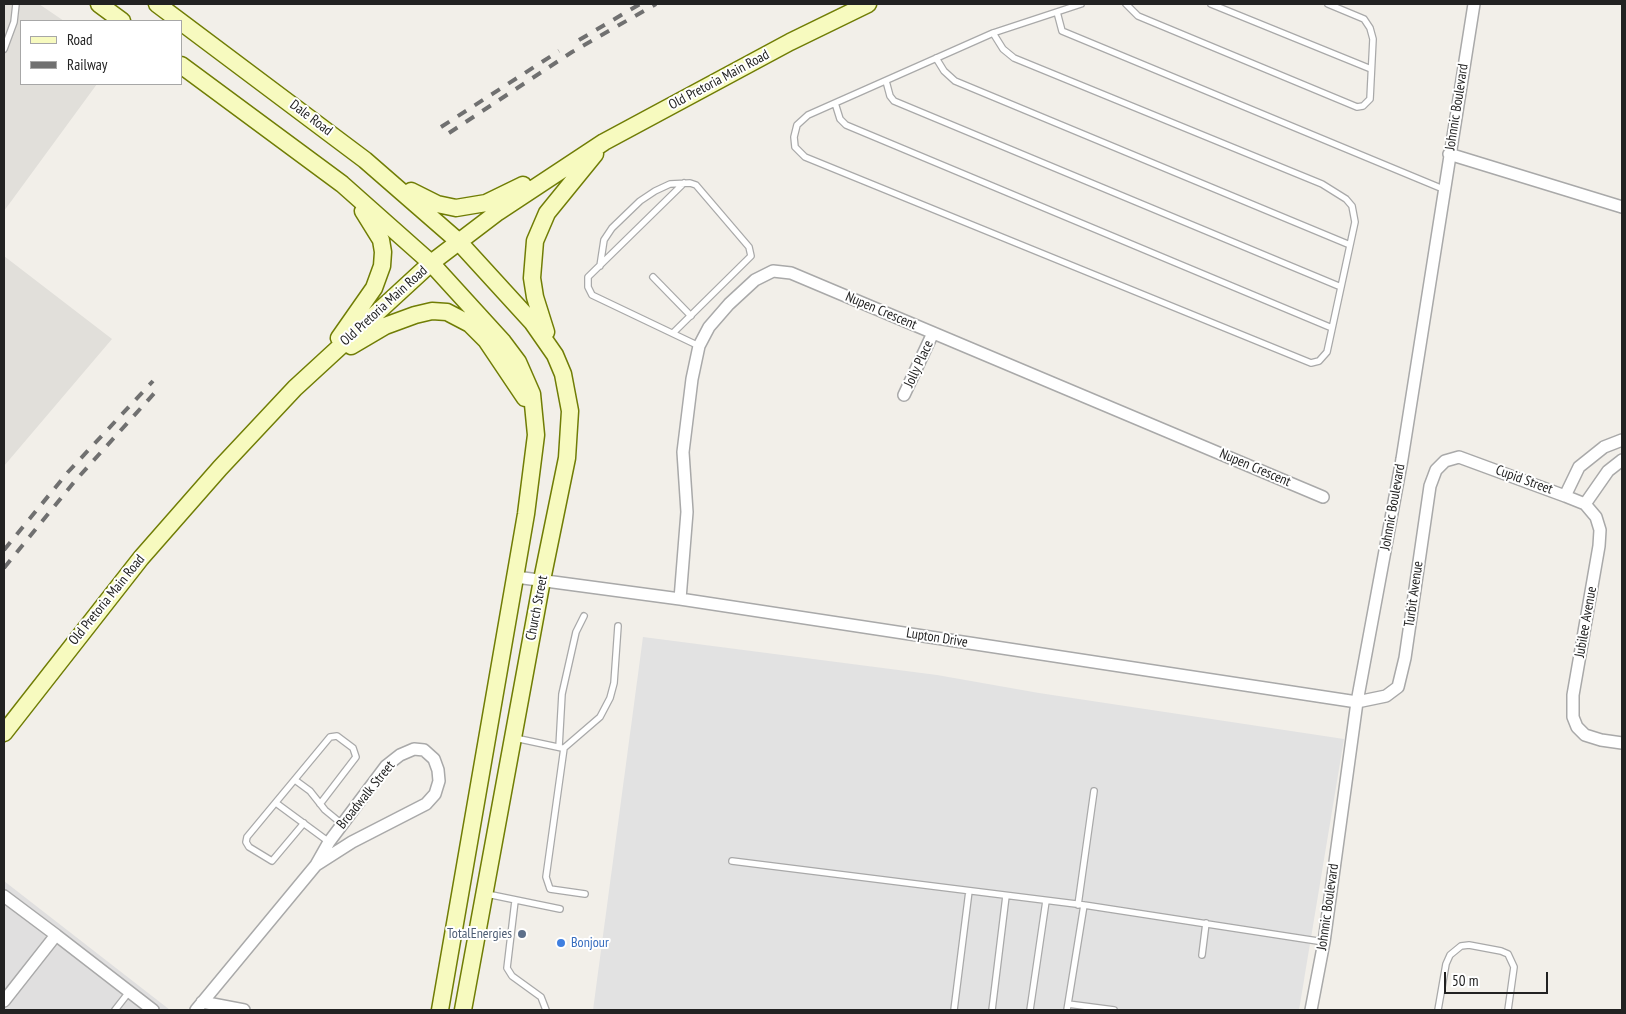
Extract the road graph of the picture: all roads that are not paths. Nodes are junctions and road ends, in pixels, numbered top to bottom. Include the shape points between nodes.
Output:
1 (16, 4) edge
2 (99, 4) edge
3 (157, 4) edge
4 (868, 4) edge
5 (1081, 4) edge
6 (1126, 4) edge
7 (1211, 4) edge
8 (1328, 4) edge
9 (1474, 4) edge
10 (1057, 12) junction
11 (121, 20) edge
12 (179, 20) edge
13 (182, 22) edge
14 (992, 33) junction
15 (4, 49) edge
16 (936, 58) junction
17 (182, 66) edge
18 (1371, 69) junction
19 (886, 81) junction
20 (835, 104) junction
21 (598, 146) junction
22 (1449, 154) junction
23 (321, 168) junction
24 (391, 181) junction
25 (684, 183) junction
26 (1444, 189) junction
27 (1622, 207) edge
28 (458, 241) junction
29 (1350, 245) junction
30 (431, 263) junction
31 (600, 266) junction
32 (653, 277) dead end
33 (1340, 287) junction
34 (690, 316) junction
35 (1332, 328) junction
36 (673, 333) junction
37 (933, 333) junction
38 (699, 346) junction
39 (555, 355) junction
40 (320, 364) junction
41 (904, 395) dead end
42 (535, 414) junction
43 (1622, 440) edge
44 (1622, 460) edge
45 (1445, 461) joint
46 (1565, 496) junction
47 (1323, 497) dead end
48 (1585, 504) junction
49 (1597, 517) joint
50 (516, 577) junction
51 (542, 580) junction
52 (680, 599) junction
53 (584, 616) dead end
54 (618, 626) dead end
55 (1357, 702) junction
56 (4, 732) edge
57 (513, 738) junction
58 (1622, 744) edge
59 (562, 748) junction
60 (295, 780) junction
61 (1094, 791) dead end
62 (276, 803) junction
63 (320, 804) junction
64 (304, 824) junction
65 (342, 824) junction
66 (329, 842) junction
67 (732, 861) dead end
68 (316, 865) junction
69 (969, 891) junction
70 (484, 893) junction
71 (585, 894) dead end
72 (4, 896) edge
73 (1006, 896) junction
74 (1046, 901) junction
75 (515, 902) junction
76 (1081, 905) junction
77 (560, 909) dead end
78 (1206, 923) junction
79 (56, 936) junction
80 (1324, 942) junction
81 (1202, 955) dead end
82 (129, 992) junction
83 (4, 1001) edge
84 (199, 1006) edge
85 (1068, 1007) edge
86 (115, 1010) edge
87 (153, 1010) edge
88 (244, 1010) edge
89 (440, 1010) edge
90 (463, 1010) edge
91 (546, 1010) edge
92 (954, 1010) edge
93 (992, 1010) edge
94 (1030, 1010) edge
95 (1114, 1010) edge
96 (1311, 1010) edge
97 (1438, 1010) edge
98 (1508, 1010) edge

1 - 15 lane via 14,22
2 - 11 main road
3 - 12 main road, Dale Road
4 - 21 main road, Old Pretoria Main Road via 790,42
5 - 10 lane
6 - 18 lane via 1138,16 1357,107 1370,99
7 - 18 lane
8 - 18 lane via 1364,19 1373,39
9 - 22 street, Johnnic Boulevard
10 - 14 lane
10 - 26 lane via 1062,31
13 - 24 main road, Dale Road
14 - 16 lane
14 - 29 lane via 1014,58 1322,184 1352,206 1354,222
16 - 19 lane
16 - 29 lane via 955,81
17 - 23 main road
19 - 20 lane
19 - 33 lane via 894,101
20 - 35 lane via 840,119 846,125
20 - 35 lane via 808,115 797,125 795,147 805,157 1311,362 1319,362 1326,352
21 - 24 main road via 497,198 466,207 437,204
21 - 28 main road, Old Pretoria Main Road
21 - 39 main road via 547,213 535,241 532,267 535,296
22 - 26 street, Johnnic Boulevard
22 - 27 street
23 - 30 main road
23 - 40 main road via 366,216 381,240 384,252 374,288
24 - 28 main road, Dale Road
25 - 31 lane
25 - 31 lane via 670,184 655,191 612,228 604,240
25 - 34 lane via 696,185 751,252 748,260
26 - 55 street, Johnnic Boulevard via 1402,459
28 - 30 main road, Old Pretoria Main Road
28 - 39 main road, Church Street via 515,302
29 - 33 lane
30 - 40 main road, Old Pretoria Main Road
30 - 42 main road, Church Street via 479,313 518,362 532,394
31 - 36 lane via 588,277 592,295
32 - 34 lane
33 - 35 lane
34 - 36 lane
36 - 38 lane
37 - 38 street, Nupen Crescent via 791,273 776,270 759,277 729,304 709,327
37 - 41 street, Jolly Place
37 - 47 street, Nupen Crescent
38 - 52 street, Nupen Crescent via 684,442 687,512
39 - 51 main road, Church Street via 568,392 570,429
40 - 42 main road via 395,322 424,312 447,312 470,324 486,340
40 - 56 main road, Old Pretoria Main Road via 246,440 141,558
42 - 50 main road, Church Street via 536,446
43 - 46 street via 1604,447 1579,467
44 - 48 street via 1608,471
45 - 46 street, Cupid Street via 1459,457
45 - 55 street, Turbit Avenue via 1436,470 1430,486 1398,687 1386,696
46 - 48 street, Cupid Street
48 - 49 street, Cupid Street
49 - 58 street, Jubilee Avenue via 1599,546 1572,706 1577,727 1585,735
50 - 51 street, Lupton Drive
50 - 89 main road, Church Street
51 - 52 street, Lupton Drive
51 - 57 main road, Church Street
52 - 55 street, Lupton Drive
53 - 59 lane via 576,632 562,694
54 - 59 lane via 610,698 600,717
55 - 80 street, Johnnic Boulevard
57 - 59 lane
57 - 70 main road, Church Street
59 - 71 lane via 546,883 550,888
60 - 62 lane
60 - 63 lane via 310,790
60 - 63 lane via 334,735 353,748 356,757
61 - 76 lane
62 - 64 lane
62 - 64 lane via 246,837 249,847 255,852 272,861
63 - 65 lane
64 - 66 lane
65 - 66 street, Broadwalk Street
65 - 68 street, Broadwalk Street via 386,766 400,754 414,748 424,750 434,759 439,782 435,794 426,804 352,842
66 - 68 street, Broadwalk Street
67 - 69 lane
68 - 84 street, Broadwalk Street
69 - 73 lane
69 - 92 lane
70 - 75 lane
70 - 90 main road, Church Street
72 - 79 street
73 - 74 lane
73 - 93 lane
74 - 76 lane
74 - 94 lane
75 - 77 lane
75 - 91 lane via 507,968 512,976 541,997
76 - 78 lane
76 - 85 lane
78 - 80 lane
78 - 81 lane
79 - 82 street
79 - 83 street
80 - 96 street, Johnnic Boulevard
82 - 86 lane
82 - 87 street
84 - 88 street
85 - 95 lane
97 - 98 lane via 1446,964 1456,949 1469,945 1508,954 1514,967

